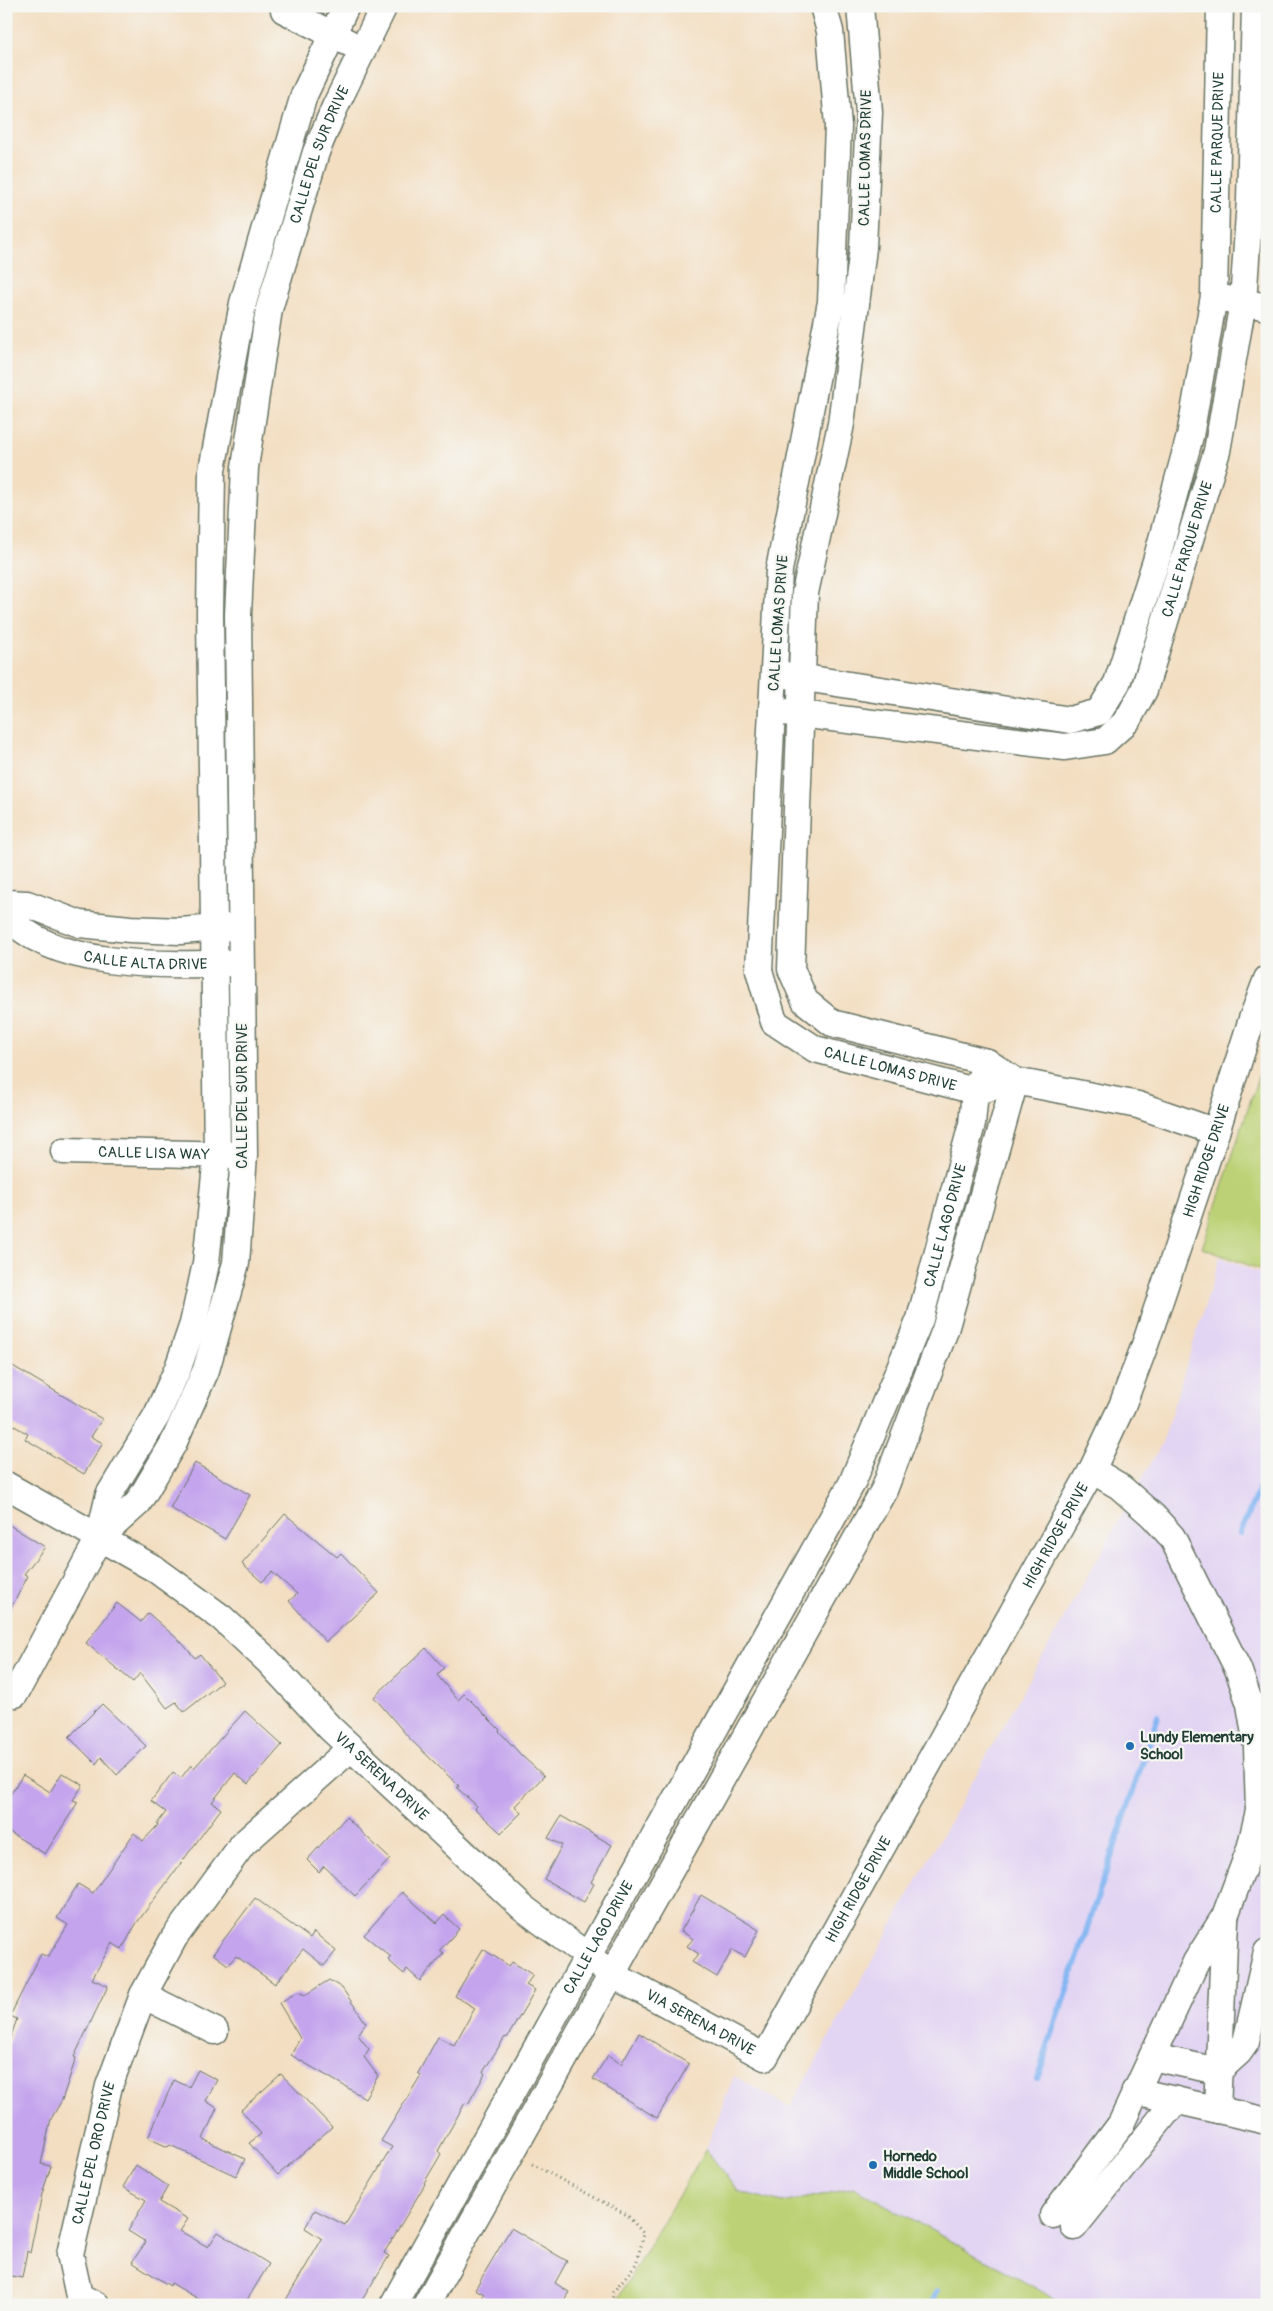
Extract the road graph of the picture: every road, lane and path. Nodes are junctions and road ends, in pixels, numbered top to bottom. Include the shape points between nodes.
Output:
1 (346, 6) edge
2 (384, 6) edge
3 (822, 6) edge
4 (860, 6) edge
5 (1220, 6) edge
6 (1255, 6) edge
7 (284, 10) dead end
8 (333, 34) junction
9 (363, 50) junction
10 (1214, 296) junction
11 (830, 302) junction
12 (243, 303) junction
13 (1255, 304) edge
14 (269, 309) junction
15 (855, 309) junction
16 (210, 615) junction
17 (238, 615) junction
18 (774, 673) junction
19 (802, 677) junction
20 (771, 711) junction
21 (800, 714) junction
22 (1108, 721) junction
23 (794, 887) junction
24 (763, 888) junction
25 (6, 903) edge
26 (6, 914) edge
27 (63, 918) junction
28 (242, 926) junction
29 (213, 928) junction
30 (52, 946) junction
31 (242, 962) junction
32 (214, 963) junction
33 (1267, 979) edge
34 (805, 1001) junction
35 (774, 1022) junction
36 (987, 1062) junction
37 (1015, 1081) junction
38 (975, 1091) junction
39 (1216, 1132) junction
40 (64, 1151) dead end
41 (217, 1155) junction
42 (244, 1155) junction
43 (892, 1386) junction
44 (919, 1398) junction
45 (1092, 1470) junction
46 (6, 1485) edge
47 (99, 1538) junction
48 (742, 1682) junction
49 (15, 1694) dead end
50 (768, 1698) junction
51 (1262, 1747) edge
52 (351, 1748) junction
53 (1225, 1916) junction
54 (1267, 1952) edge
55 (588, 1957) junction
56 (613, 1974) junction
57 (143, 1995) junction
58 (215, 2031) dead end
59 (765, 2057) joint
60 (1152, 2057) junction
61 (1218, 2072) junction
62 (1135, 2092) junction
63 (1176, 2100) junction
64 (1218, 2110) junction
65 (1267, 2121) edge
66 (512, 2153) junction
67 (455, 2193) junction
68 (480, 2208) junction
69 (96, 2305) edge
70 (393, 2305) edge
71 (426, 2305) edge
72 (612, 2305) edge

1 - 8 street, CALLE DEL SUR DRIVE
2 - 9 street, CALLE DEL SUR DRIVE
3 - 11 street, CALLE LOMAS DRIVE via 830,31 838,126
4 - 15 street, CALLE LOMAS DRIVE via 870,112 863,248
5 - 10 street, CALLE PARQUE DRIVE
6 - 13 street, CALLE PARQUE DRIVE via 1250,200
7 - 8 street
8 - 9 street
8 - 12 street, CALLE DEL SUR DRIVE via 304,95
9 - 14 street, CALLE DEL SUR DRIVE via 316,152
10 - 13 street
10 - 22 street, CALLE PARQUE DRIVE via 1190,436
11 - 15 street
11 - 18 street, CALLE LOMAS DRIVE via 779,570
12 - 14 street
12 - 16 street, CALLE DEL SUR DRIVE via 212,470
13 - 22 street, CALLE PARQUE DRIVE via 1217,451 1144,690 1128,721
14 - 17 street, CALLE DEL SUR DRIVE via 245,468
15 - 19 street, CALLE LOMAS DRIVE via 841,424 805,593
16 - 17 street
16 - 29 street, CALLE DEL SUR DRIVE
17 - 28 street, CALLE DEL SUR DRIVE
18 - 19 street
18 - 20 street, CALLE LOMAS DRIVE
19 - 21 street, CALLE LOMAS DRIVE
19 - 22 street via 1070,720
20 - 21 street, CALLE PARQUE DRIVE
20 - 24 street, CALLE LOMAS DRIVE
21 - 22 street, CALLE PARQUE DRIVE via 1065,747 1105,741
21 - 23 street, CALLE LOMAS DRIVE
23 - 24 street
23 - 34 street, CALLE LOMAS DRIVE via 791,969
24 - 35 street, CALLE LOMAS DRIVE via 759,970
25 - 27 street, CALLE ALTA DRIVE via 27,904
26 - 30 street, CALLE ALTA DRIVE via 14,923
27 - 29 street, CALLE ALTA DRIVE via 80,924 130,929 180,931
27 - 30 street
28 - 29 street, CALLE ALTA DRIVE
28 - 31 street, CALLE DEL SUR DRIVE
29 - 32 street, CALLE DEL SUR DRIVE
30 - 32 street, CALLE ALTA DRIVE via 104,961
31 - 32 street, CALLE ALTA DRIVE
31 - 42 street, CALLE DEL SUR DRIVE
32 - 41 street, CALLE DEL SUR DRIVE
33 - 39 street, HIGH RIDGE DRIVE
34 - 35 street
34 - 36 street, CALLE LOMAS DRIVE via 832,1023
35 - 38 street, CALLE LOMAS DRIVE via 815,1049
36 - 37 street, CALLE LOMAS DRIVE
36 - 38 street, CALLE LAGO DRIVE
37 - 38 street, CALLE LOMAS DRIVE
37 - 39 street, CALLE LOMAS DRIVE via 1138,1105
37 - 44 street, CALLE LAGO DRIVE via 944,1330
38 - 43 street, CALLE LAGO DRIVE via 972,1124 920,1319
39 - 45 street, HIGH RIDGE DRIVE via 1122,1406
40 - 41 street, CALLE LISA WAY
41 - 42 street, CALLE LISA WAY
41 - 47 street, CALLE DEL SUR DRIVE via 206,1264 193,1324 157,1415 109,1496
42 - 47 street, CALLE DEL SUR DRIVE via 236,1263 206,1370 173,1444 138,1503
43 - 44 street
43 - 48 street, CALLE LAGO DRIVE via 852,1483
44 - 50 street, CALLE LAGO DRIVE via 884,1490
45 - 51 street via 1119,1486 1172,1537 1238,1669
45 - 59 street, HIGH RIDGE DRIVE
46 - 47 street, VIA SERENA DRIVE
47 - 49 street, CALLE DEL SUR DRIVE
47 - 52 street, VIA SERENA DRIVE via 155,1569 222,1618
48 - 50 street
48 - 55 street, CALLE LAGO DRIVE
50 - 56 street, CALLE LAGO DRIVE
51 - 53 street via 1259,1811 1250,1849
52 - 55 street, VIA SERENA DRIVE via 522,1907
52 - 57 street, CALLE DEL ORO DRIVE via 243,1844 174,1938
53 - 60 street via 1196,1962
53 - 61 street
54 - 61 street via 1246,2042
55 - 56 street, VIA SERENA DRIVE
55 - 67 street, CALLE LAGO DRIVE
56 - 59 street, VIA SERENA DRIVE
56 - 66 street, CALLE LAGO DRIVE
57 - 58 street
57 - 69 street, CALLE DEL ORO DRIVE via 109,2086 70,2254 79,2296
60 - 61 street
60 - 62 street
61 - 64 street
62 - 63 street
62 - 63 street via 1121,2124 1064,2221
63 - 64 street
64 - 65 street
66 - 68 street, CALLE LAGO DRIVE
66 - 72 path via 628,2216 644,2234 636,2264 612,2292
67 - 68 street
67 - 70 street, CALLE LAGO DRIVE
68 - 71 street, CALLE LAGO DRIVE

